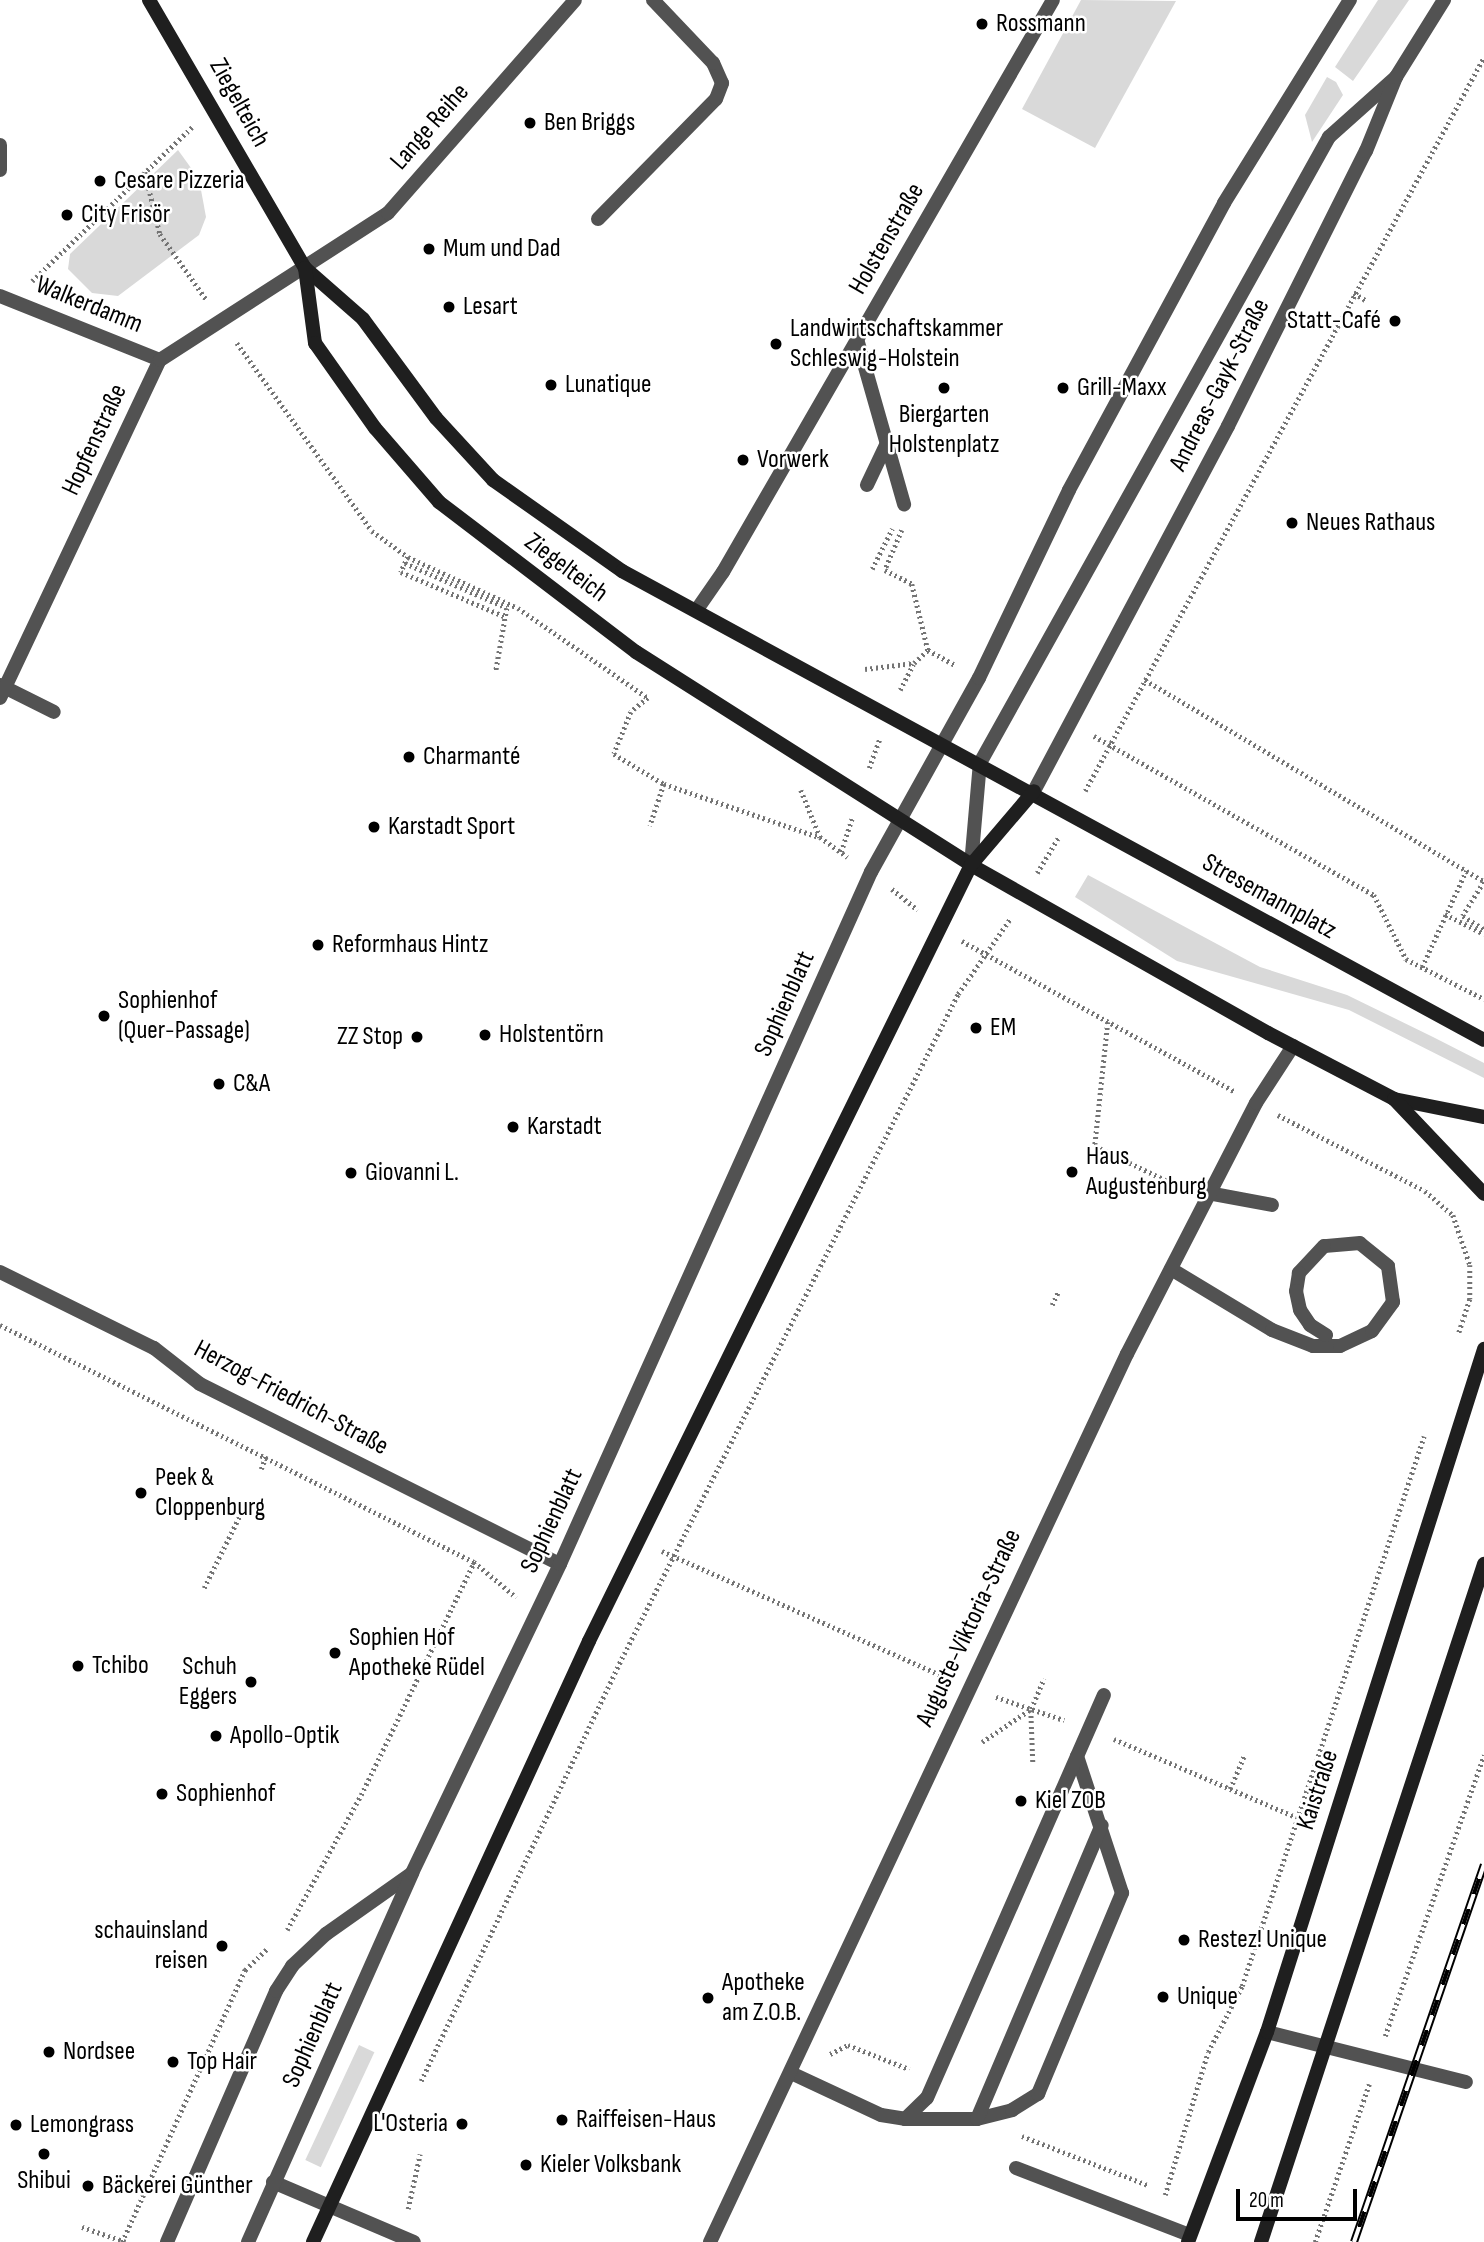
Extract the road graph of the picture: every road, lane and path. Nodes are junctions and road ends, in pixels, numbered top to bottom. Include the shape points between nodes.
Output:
1 (149, 0) edge
2 (575, 0) edge
3 (653, 0) edge
4 (1053, 0) edge
5 (1350, 0) edge
6 (1444, 0) edge
7 (1484, 57) edge
8 (1481, 68) edge
9 (1396, 77) junction
10 (213, 107) junction
11 (0, 145) edge
12 (0, 170) edge
13 (145, 172) junction
14 (598, 219) dead end
15 (305, 268) junction
16 (1354, 293) junction
17 (6, 298) edge
18 (1367, 300) dead end
19 (222, 321) junction
20 (857, 340) junction
21 (160, 360) junction
22 (887, 443) junction
23 (867, 485) dead end
24 (904, 504) junction
25 (406, 560) junction
26 (872, 569) dead end
27 (698, 608) junction
28 (506, 617) junction
29 (928, 650) dead end
30 (914, 663) dead end
31 (496, 671) dead end
32 (1145, 680) junction
33 (2, 690) edge
34 (648, 698) dead end
35 (54, 712) dead end
36 (631, 712) dead end
37 (888, 713) junction
38 (943, 743) junction
39 (782, 744) junction
40 (1111, 744) junction
41 (980, 763) junction
42 (664, 784) junction
43 (1034, 791) junction
44 (860, 794) junction
45 (1073, 812) junction
46 (900, 820) junction
47 (650, 826) dead end
48 (820, 837) junction
49 (841, 852) junction
50 (971, 865) junction
51 (1466, 871) junction
52 (871, 872) junction
53 (1484, 882) edge
54 (1024, 896) junction
55 (1445, 914) junction
56 (940, 927) junction
57 (1484, 931) edge
58 (987, 957) junction
59 (1422, 967) junction
60 (1484, 999) edge
61 (1108, 1022) junction
62 (1484, 1040) edge
63 (1293, 1046) junction
64 (1394, 1099) junction
65 (1256, 1103) junction
66 (1484, 1117) edge
67 (1106, 1151) junction
68 (1101, 1163) dead end
69 (1484, 1194) edge
70 (1206, 1196) junction
71 (1272, 1205) dead end
72 (1171, 1269) junction
73 (0, 1272) edge
74 (1058, 1292) dead end
75 (1052, 1305) dead end
76 (0, 1325) edge
77 (1326, 1335) dead end
78 (1457, 1338) dead end
79 (1484, 1349) edge
80 (1426, 1429) dead end
81 (266, 1457) junction
82 (261, 1469) dead end
83 (240, 1515) dead end
84 (639, 1541) junction
85 (674, 1556) junction
86 (474, 1562) junction
87 (560, 1564) junction
88 (1484, 1564) edge
89 (204, 1588) dead end
90 (536, 1613) junction
91 (1044, 1679) dead end
92 (967, 1687) junction
93 (1104, 1695) dead end
94 (1031, 1709) junction
95 (1089, 1728) junction
96 (982, 1742) dead end
97 (1484, 1755) edge
98 (1076, 1756) junction
99 (1244, 1756) dead end
100 (1032, 1763) dead end
101 (1230, 1789) junction
102 (1296, 1817) junction
103 (1102, 1825) junction
104 (412, 1873) junction
105 (1267, 2032) junction
106 (1324, 2044) junction
107 (1378, 2057) junction
108 (791, 2073) junction
109 (935, 2080) junction
110 (1466, 2082) dead end
111 (420, 2084) dead end
112 (905, 2119) junction
113 (977, 2119) junction
114 (420, 2154) dead end
115 (1017, 2168) dead end
116 (273, 2182) junction
117 (1166, 2192) junction
118 (330, 2205) junction
119 (1156, 2223) junction
120 (82, 2227) dead end
121 (397, 2235) junction
122 (1189, 2238) edge
123 (123, 2242) edge
124 (167, 2242) edge
125 (248, 2242) edge
126 (313, 2242) edge
127 (414, 2242) edge
128 (710, 2242) edge
129 (1261, 2242) edge
130 (1315, 2242) edge

1 - 10 main road, Ziegelteich
2 - 15 street, Lange Reihe via 388,213
3 - 14 street via 713,63 722,83 716,99
4 - 20 street, Holstenstraße
5 - 38 street via 1224,203 1069,490
6 - 9 street, Andreas-Gayk-Straße
7 - 8 path
8 - 16 path
9 - 41 street via 1329,137
9 - 43 street, Andreas-Gayk-Straße via 1366,151 1228,426
10 - 13 path
10 - 15 main road, Ziegelteich
11 - 12 street
13 - 17 path
13 - 19 path via 160,234
15 - 19 street
15 - 27 main road, Ziegelteich via 363,319 436,418 493,480 622,571
15 - 39 main road, Ziegelteich via 315,344 375,428 439,502 636,652
16 - 18 path
16 - 32 path
17 - 21 street, Walkerdamm
19 - 21 street
19 - 25 path via 372,531
20 - 22 street
20 - 27 street, Holstenstraße
21 - 33 street, Hopfenstraße
22 - 23 street
22 - 24 street
24 - 26 path
24 - 29 path via 912,507 885,570 912,584
25 - 28 path via 507,608
25 - 28 path via 401,572
25 - 34 path via 518,608
27 - 37 main road, Ziegelteich
28 - 31 path
30 - 37 path
32 - 40 path
32 - 51 path
33 - 35 street
36 - 42 path via 614,754
37 - 38 main road, Ziegelteich
37 - 44 path
38 - 41 main road, Ziegelteich
38 - 46 street, Sophienblatt
39 - 44 main road, Ziegelteich
39 - 48 path
40 - 45 path
40 - 59 path via 1374,895 1386,913 1396,947
41 - 43 main road, Stresemannplatz
41 - 50 street
42 - 47 path
42 - 48 path
43 - 45 main road, Stresemannplatz
43 - 50 main road
44 - 46 main road, Ziegelteich
44 - 49 path
45 - 54 path
45 - 62 main road, Stresemannplatz via 1194,884
46 - 50 main road, Ziegelteich
46 - 52 street, Sophienblatt
48 - 49 path
49 - 52 path
50 - 54 main road
50 - 56 main road
51 - 53 path
51 - 55 path
52 - 56 path
52 - 87 street, Sophienblatt
53 - 57 path via 1463,916
54 - 58 path
54 - 63 main road
55 - 57 path
55 - 59 path
56 - 58 path
56 - 84 main road
58 - 61 path
58 - 85 path via 958,994
59 - 60 path
61 - 65 path
61 - 67 path via 1095,1146
63 - 64 main road
63 - 65 street, Auguste-Viktoria-Straße
64 - 66 main road
64 - 69 main road
65 - 70 street, Auguste-Viktoria-Straße
65 - 78 path via 1425,1191 1453,1215 1470,1265 1470,1299
67 - 68 path
67 - 70 path
70 - 71 street
70 - 72 street, Auguste-Viktoria-Straße
72 - 77 street via 1272,1330 1313,1346 1340,1346 1372,1331 1386,1318 1393,1301 1388,1266 1360,1243 1324,1246 1299,1273 1300,1310 1310,1325
72 - 92 street, Auguste-Viktoria-Straße
73 - 87 street, Herzog-Friedrich-Straße via 154,1348 200,1384
74 - 75 path
76 - 81 path
79 - 105 main road, Kaistraße
80 - 102 path
81 - 82 path
81 - 86 path
83 - 89 path
84 - 85 path
84 - 118 main road
85 - 92 path
85 - 111 path
86 - 90 path
86 - 123 path via 361,1795 286,1931 245,1970
87 - 90 street, Sophienblatt
88 - 106 main road
90 - 104 street, Sophienblatt
91 - 94 path
92 - 94 path
92 - 108 street, Auguste-Viktoria-Straße
93 - 95 street
94 - 95 path
94 - 96 path
94 - 100 path
95 - 98 street
95 - 101 path
97 - 107 path
98 - 103 street
98 - 109 street
99 - 101 path
101 - 102 path
102 - 117 path via 1242,1986 1208,2052
103 - 113 street
103 - 113 street via 1122,1893 1041,2087 1038,2094 1012,2110
104 - 116 street, Sophienblatt
104 - 124 street via 326,1934 292,1966 276,1991
105 - 106 street
105 - 122 main road, Kaistraße
106 - 107 street
106 - 129 main road
107 - 110 street
107 - 130 path
108 - 109 path via 848,2045
108 - 112 street via 881,2115
108 - 128 street, Auguste-Viktoria-Straße
109 - 112 street via 927,2098
112 - 113 street
113 - 117 path
114 - 121 path via 415,2192
115 - 119 street
116 - 118 street
116 - 125 street, Sophienblatt
117 - 119 path
118 - 121 street
118 - 126 main road
119 - 122 street
120 - 123 path
121 - 127 street

